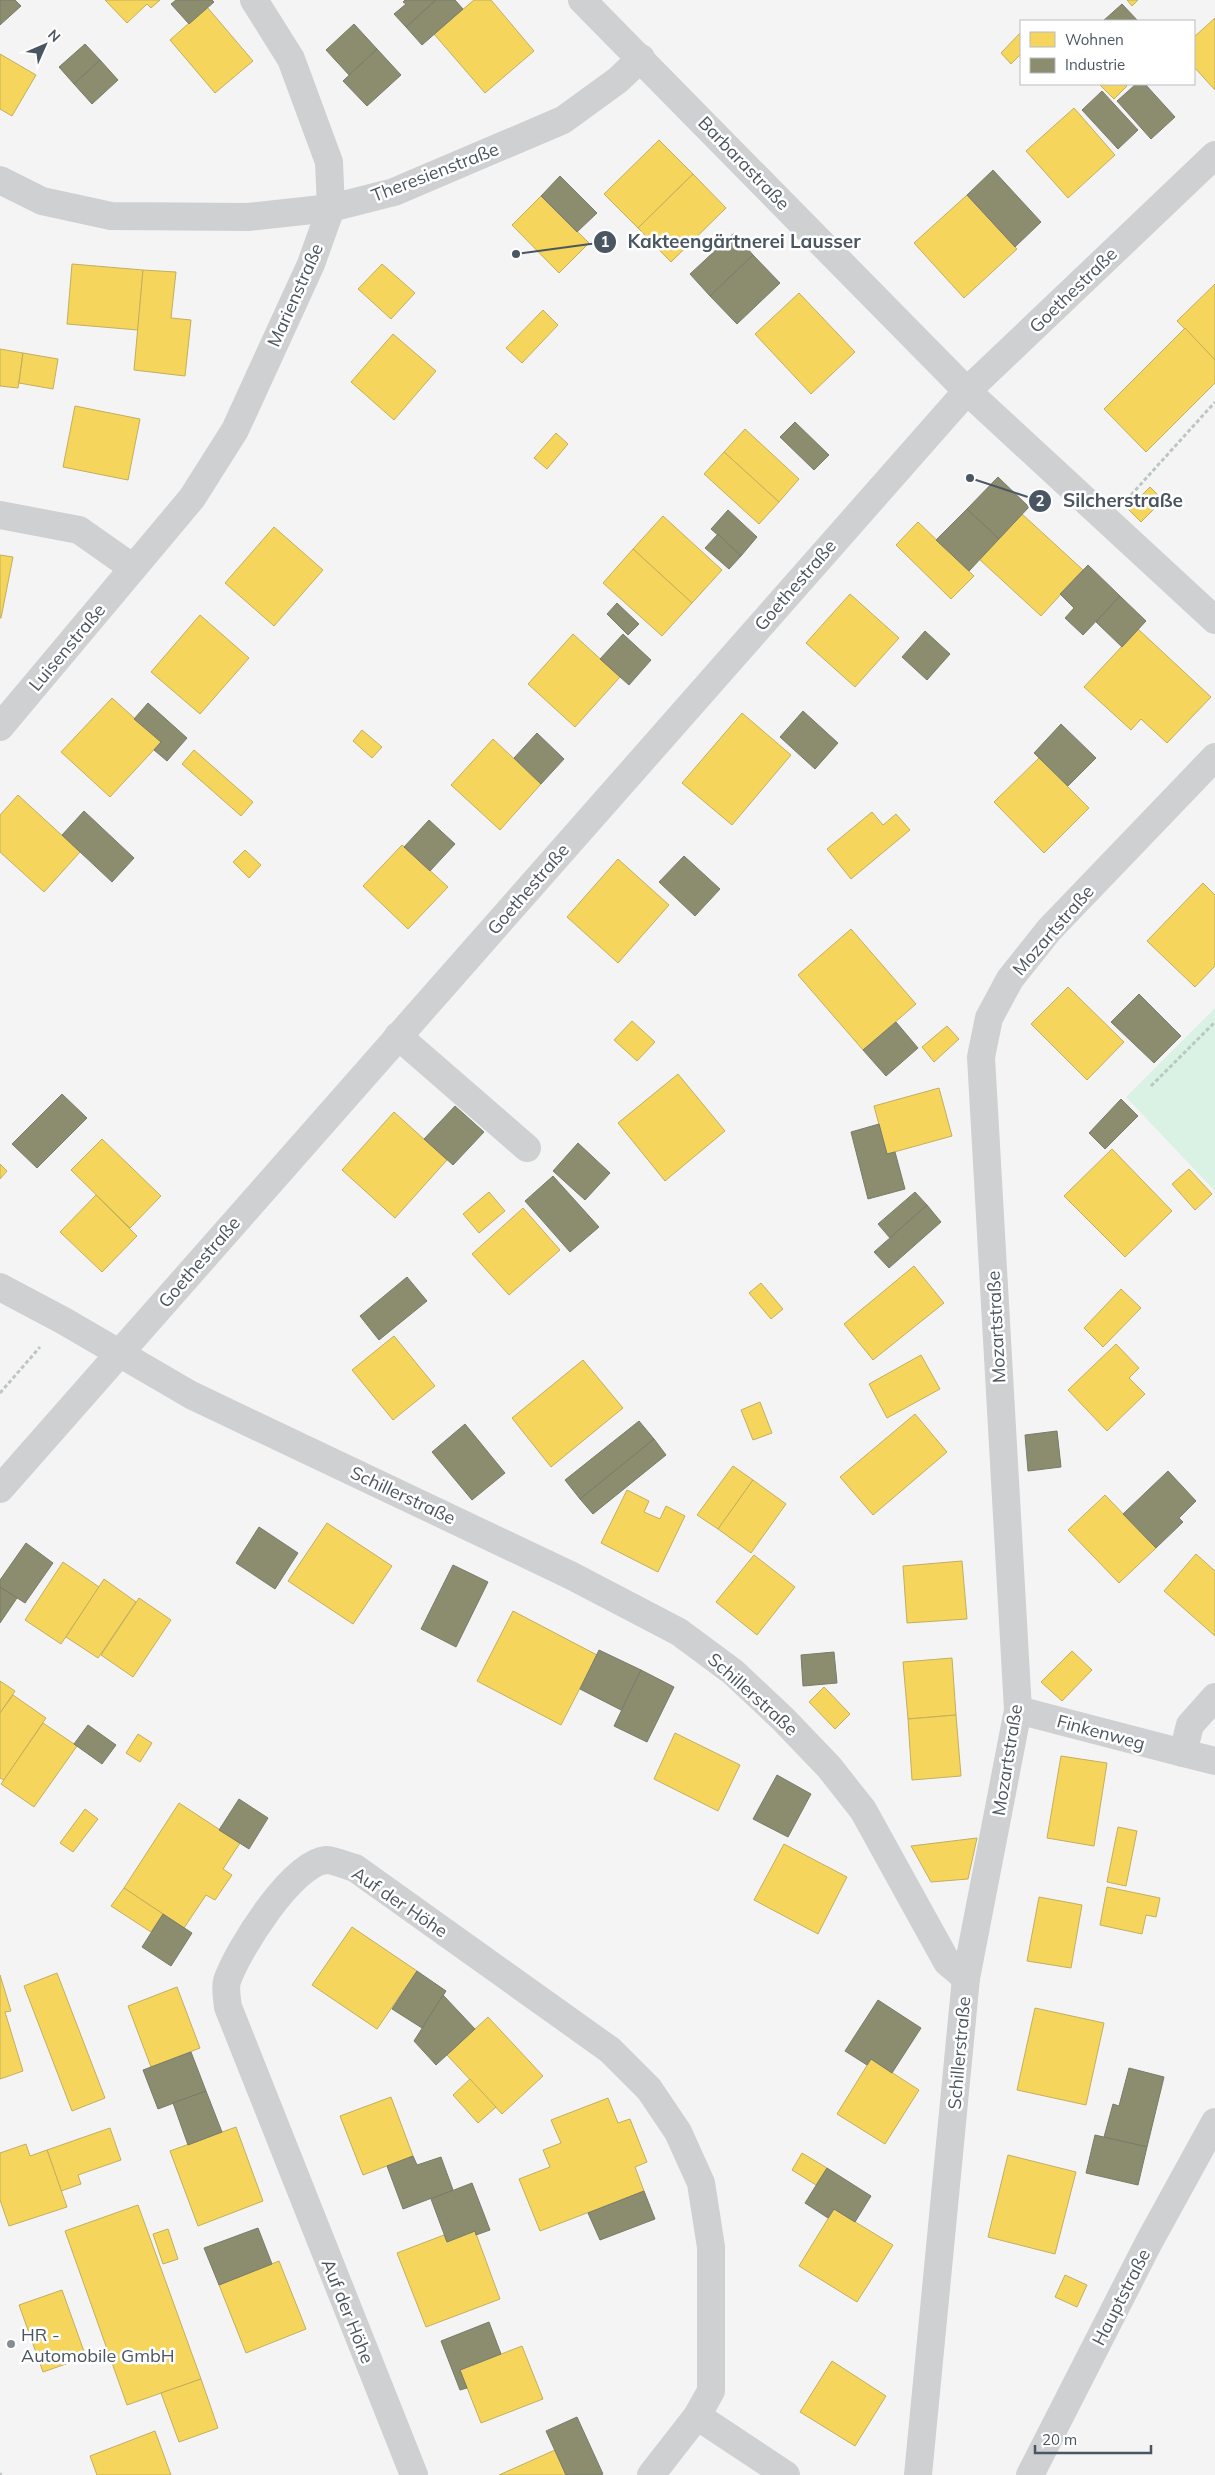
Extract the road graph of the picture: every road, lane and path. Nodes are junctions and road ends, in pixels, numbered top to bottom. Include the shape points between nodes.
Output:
1 (254, 0) edge
2 (582, 0) edge
3 (641, 58) junction
4 (1215, 155) edge
5 (0, 180) edge
6 (331, 208) junction
7 (967, 391) junction
8 (1215, 402) edge
9 (0, 514) edge
10 (1106, 521) junction
11 (133, 568) junction
12 (1215, 620) edge
13 (0, 727) edge
14 (1215, 757) edge
15 (1215, 1022) edge
16 (398, 1036) junction
17 (1151, 1086) dead end
18 (527, 1148) dead end
19 (0, 1287) edge
20 (64, 1321) junction
21 (120, 1353) junction
22 (0, 1392) edge
23 (0, 1489) edge
24 (1215, 1697) edge
25 (1018, 1710) junction
26 (1183, 1753) junction
27 (1215, 1761) edge
28 (966, 1978) junction
29 (1215, 2122) edge
30 (697, 2416) junction
31 (414, 2475) edge
32 (652, 2475) edge
33 (786, 2475) edge
34 (918, 2475) edge
35 (1030, 2475) edge

1 - 6 street, Marienstraße via 291,59 329,162
2 - 3 street, Barbarastraße
3 - 6 street, Theresienstraße via 618,80 563,120 394,192
3 - 7 street, Barbarastraße
4 - 7 street, Goethestraße
5 - 6 street, Theresienstraße via 42,201 111,216 248,217
6 - 11 street, Marienstraße via 311,264 235,430 192,498
7 - 10 street, Barbarastraße
7 - 16 street, Goethestraße
8 - 10 path
9 - 11 street via 80,530
10 - 12 street, Barbarastraße
11 - 13 street, Luisenstraße
14 - 25 street, Mozartstraße via 1049,930 1010,979 989,1018 981,1057
15 - 17 path
16 - 18 street
16 - 21 street, Goethestraße
19 - 20 street, Schillerstraße
20 - 21 street, Schillerstraße
20 - 22 path
21 - 23 street, Goethestraße
21 - 28 street, Schillerstraße via 191,1395 572,1576 687,1637 733,1672 784,1718 829,1766 864,1810 947,1962
24 - 26 street via 1190,1725
25 - 26 street, Finkenweg
25 - 28 street, Mozartstraße
26 - 27 street, Finkenweg
28 - 34 street, Schillerstraße
29 - 35 street, Hauptstraße via 1149,2242
30 - 31 street, Auf der Höhe via 711,2391 711,2248 701,2183 678,2132 649,2089 610,2050 355,1868 326,1860 305,1868 280,1891 236,1961 226,1983 228,2007
30 - 32 street, Auf der Höhe
30 - 33 street

